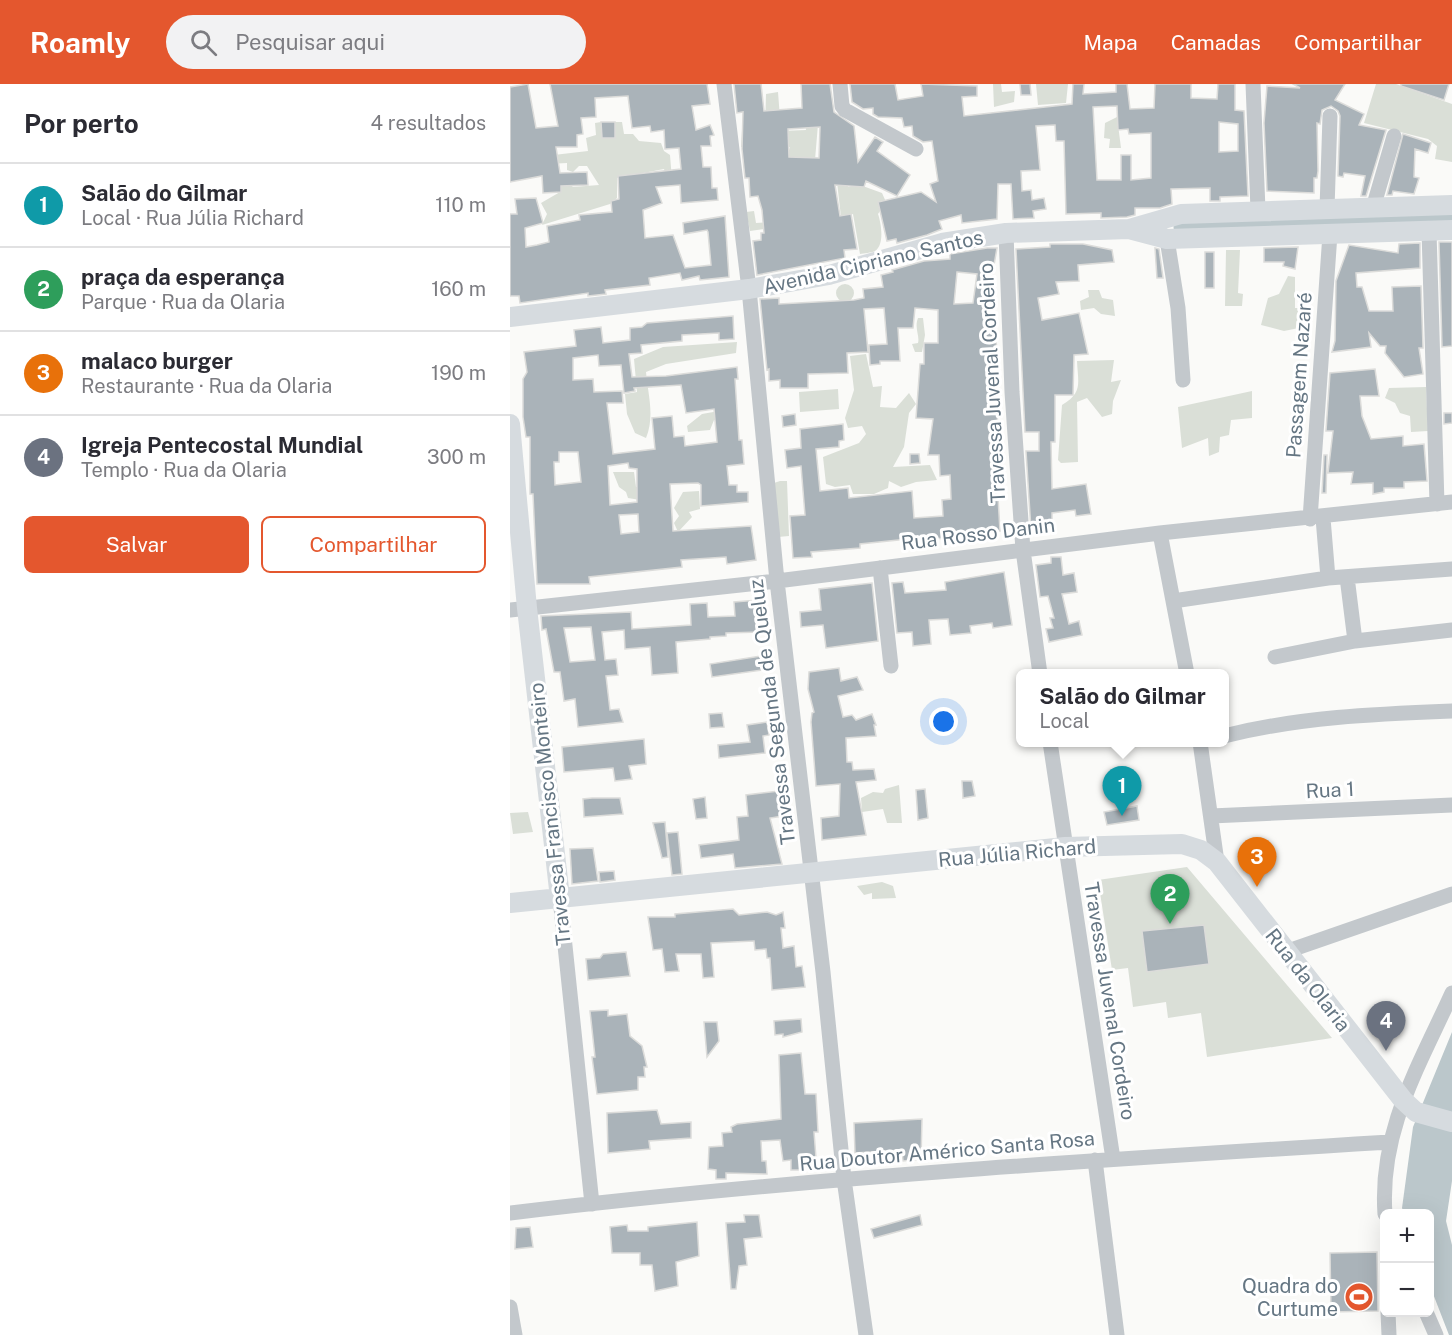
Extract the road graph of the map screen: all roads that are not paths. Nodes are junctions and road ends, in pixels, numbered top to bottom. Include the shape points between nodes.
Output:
1 (724, 84) edge
2 (840, 84) edge
3 (1253, 84) edge
4 (1330, 116) dead end
5 (1394, 136) dead end
6 (916, 149) dead end
7 (1452, 205) edge
8 (1373, 208) junction
9 (1327, 209) junction
10 (1258, 210) junction
11 (1130, 229) junction
12 (1452, 230) edge
13 (1429, 231) junction
14 (1006, 233) junction
15 (1330, 234) junction
16 (1167, 239) junction
17 (749, 289) junction
18 (510, 317) edge
19 (1183, 380) dead end
20 (510, 424) edge
21 (1445, 503) edge
22 (1317, 518) junction
23 (1160, 533) junction
24 (1023, 550) junction
25 (880, 568) junction
26 (1452, 569) edge
27 (1347, 577) junction
28 (1328, 578) junction
29 (777, 582) junction
30 (1173, 601) junction
31 (518, 609) edge
32 (1452, 630) edge
33 (1355, 641) junction
34 (1275, 657) dead end
35 (891, 666) dead end
36 (1039, 669) edge
37 (1186, 669) edge
38 (1452, 711) edge
39 (1229, 735) edge
40 (1051, 747) edge
41 (1202, 747) edge
42 (1452, 805) edge
43 (1211, 816) junction
44 (1065, 847) junction
45 (1217, 862) junction
46 (812, 874) junction
47 (1452, 894) edge
48 (560, 898) junction
49 (510, 903) edge
50 (1286, 952) junction
51 (1452, 993) edge
52 (1410, 1106) junction
53 (1452, 1122) edge
54 (1389, 1142) junction
55 (1113, 1159) junction
56 (1095, 1160) junction
57 (844, 1179) junction
58 (592, 1204) junction
59 (1385, 1209) edge
60 (510, 1213) edge
61 (510, 1307) edge
62 (1388, 1317) edge
63 (1428, 1317) edge
64 (515, 1335) edge
65 (866, 1335) edge
66 (1118, 1335) edge
67 (1389, 1335) edge
68 (1436, 1335) edge

1 - 17 street, Travessa Segunda de Queluz
2 - 6 street via 845,110
3 - 10 street
4 - 9 street
5 - 8 street
7 - 8 street, Avenida Cipriano Santos
8 - 9 street, Avenida Cipriano Santos
9 - 10 street, Avenida Cipriano Santos
10 - 11 street, Avenida Cipriano Santos via 1181,214
11 - 14 street, Avenida Cipriano Santos
11 - 16 street, Avenida Cipriano Santos
12 - 13 street, Avenida Cipriano Santos
13 - 15 street, Avenida Cipriano Santos
13 - 21 street
14 - 17 street, Avenida Cipriano Santos via 942,243 829,275
14 - 24 street, Travessa Juvenal Cordeiro
15 - 16 street, Avenida Cipriano Santos
15 - 22 street, Passagem Nazaré
16 - 19 street via 1179,308
17 - 18 street, Avenida Cipriano Santos
17 - 29 street, Travessa Segunda de Queluz
20 - 31 street, Travessa Francisco Monteiro
21 - 22 street, Rua Rosso Danin
22 - 23 street, Rua Rosso Danin
22 - 28 street, Passagem Nazaré
23 - 24 street, Rua Rosso Danin
23 - 30 street
24 - 25 street, Rua Rosso Danin
24 - 36 street, Travessa Juvenal Cordeiro
25 - 29 street, Rua Rosso Danin
25 - 35 street
26 - 27 street
27 - 28 street
27 - 33 street
28 - 30 street
29 - 31 street, Rua Rosso Danin
29 - 46 street, Travessa Segunda de Queluz
30 - 37 street
31 - 48 street, Travessa Francisco Monteiro
32 - 33 street
33 - 34 street
38 - 39 street via 1330,717
40 - 44 street, Travessa Juvenal Cordeiro
41 - 43 street
42 - 43 street, Rua 1
43 - 45 street
44 - 45 street, Rua Júlia Richard via 1182,844 1201,850
44 - 46 street, Rua Júlia Richard
44 - 55 street, Travessa Juvenal Cordeiro
45 - 50 street, Rua da Olaria
46 - 48 street, Rua Júlia Richard
46 - 57 street, Travessa Segunda de Queluz
47 - 50 street
48 - 49 street, Rua Júlia Richard
48 - 58 street, Travessa Francisco Monteiro
50 - 52 street, Rua da Olaria
51 - 52 street
52 - 53 street
52 - 54 street
54 - 55 street, Rua Doutor Américo Santa Rosa
54 - 59 street
55 - 56 street, Rua Doutor Américo Santa Rosa
56 - 57 street, Rua Doutor Américo Santa Rosa
56 - 66 street
57 - 58 street, Rua Doutor Américo Santa Rosa
57 - 65 street, Travessa Segunda de Queluz
58 - 60 street, Rua Doutor Américo Santa Rosa
61 - 64 street
62 - 67 street
63 - 68 street

